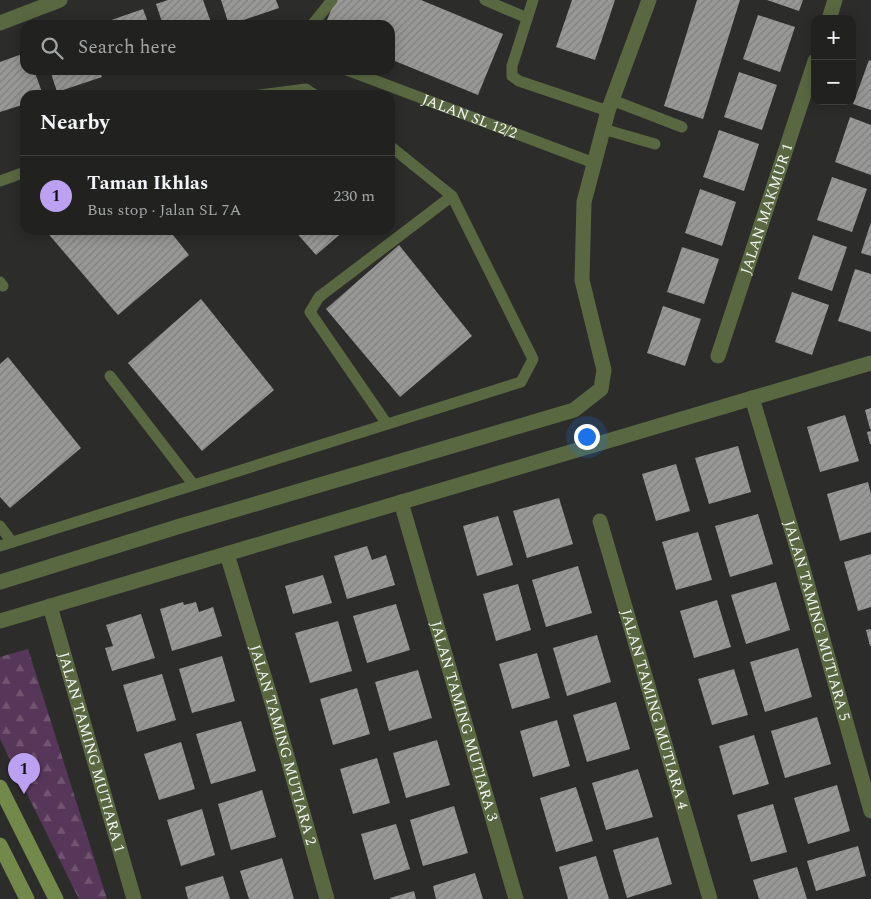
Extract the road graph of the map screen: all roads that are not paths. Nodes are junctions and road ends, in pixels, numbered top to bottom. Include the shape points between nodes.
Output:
1 (60, 0) edge
2 (332, 0) edge
3 (485, 0) edge
4 (533, 0) edge
5 (649, 0) edge
6 (835, 0) edge
7 (830, 15) edge
8 (527, 18) junction
9 (316, 20) edge
10 (0, 23) edge
11 (811, 73) edge
12 (360, 75) edge
13 (610, 106) junction
14 (682, 127) dead end
15 (603, 129) junction
16 (655, 144) dead end
17 (395, 150) edge
18 (594, 163) junction
19 (20, 174) edge
20 (0, 181) edge
21 (452, 196) junction
22 (718, 356) dead end
23 (871, 363) edge
24 (110, 376) dead end
25 (752, 398) junction
26 (387, 424) junction
27 (193, 484) junction
28 (400, 502) junction
29 (600, 521) dead end
30 (0, 526) edge
31 (12, 542) junction
32 (0, 546) edge
33 (228, 554) junction
34 (0, 582) edge
35 (50, 606) junction
36 (0, 621) edge
37 (0, 787) edge
38 (871, 811) edge
39 (0, 846) edge
40 (27, 899) edge
41 (56, 899) edge
42 (134, 899) edge
43 (327, 899) edge
44 (516, 899) edge
45 (710, 899) edge

1 - 10 street
2 - 9 lane
3 - 8 lane
4 - 8 lane
5 - 13 street
6 - 7 street
8 - 13 lane via 512,66 512,76 519,81
11 - 22 street, JALAN MAKMUR 1
12 - 18 lane, JALAN SL 12/2
13 - 14 lane
13 - 15 street
15 - 16 lane
15 - 18 street
17 - 21 lane
18 - 34 street via 584,202 582,280 604,370 602,389 574,410
19 - 20 lane
21 - 26 lane via 319,297 310,312
21 - 26 lane via 533,359 521,382
23 - 25 street
24 - 27 lane
25 - 28 street
25 - 38 street, JALAN TAMING MUTIARA 5
26 - 27 lane
27 - 31 lane
28 - 33 street
28 - 44 street, JALAN TAMING MUTIARA 3
29 - 45 street, JALAN TAMING MUTIARA 4
30 - 31 lane
31 - 32 lane
33 - 35 street
33 - 43 street, JALAN TAMING MUTIARA 2
35 - 36 street
35 - 42 street, JALAN TAMING MUTIARA 1
37 - 41 street
39 - 40 street

